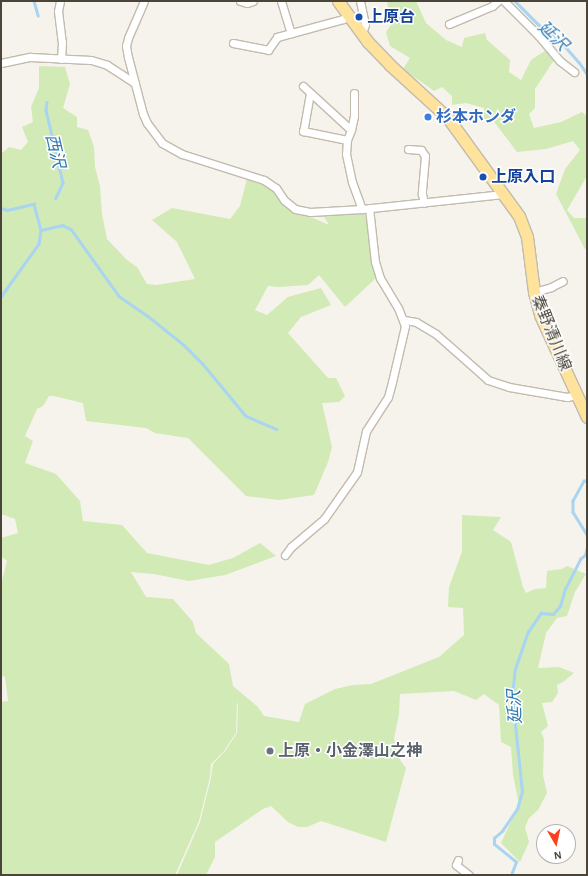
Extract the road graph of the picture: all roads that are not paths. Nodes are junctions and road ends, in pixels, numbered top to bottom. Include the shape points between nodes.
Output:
1 (60, 1) edge
2 (144, 1) edge
3 (240, 1) edge
4 (252, 1) edge
5 (281, 1) edge
6 (338, 1) edge
7 (360, 1) edge
8 (498, 1) edge
9 (504, 1) edge
10 (348, 14) junction
11 (449, 24) dead end
12 (291, 33) junction
13 (362, 34) junction
14 (233, 43) dead end
15 (61, 59) junction
16 (1, 63) edge
17 (574, 72) dead end
18 (135, 83) junction
19 (303, 86) dead end
20 (310, 93) junction
21 (354, 93) dead end
22 (351, 130) junction
23 (347, 140) junction
24 (408, 149) dead end
25 (503, 194) junction
26 (424, 203) junction
27 (366, 208) junction
28 (563, 281) dead end
29 (534, 292) junction
30 (404, 320) junction
31 (577, 395) junction
32 (587, 417) edge
33 (285, 555) dead end
34 (458, 860) dead end
35 (469, 875) edge

1 - 15 street via 58,16 62,42
2 - 18 street via 126,46
3 - 4 street
5 - 12 street
6 - 10 main road, 秦野清川線
7 - 13 street via 365,24
8 - 11 street via 492,6 468,12
9 - 17 street via 560,61
10 - 12 street via 343,19
10 - 13 main road, 秦野清川線
12 - 14 street via 277,37 268,50
13 - 25 main road, 秦野清川線 via 390,65 448,118
15 - 16 street via 25,58
15 - 18 street via 91,60 107,65
18 - 27 street via 147,123 162,143 182,154 264,180 276,188 284,200 295,208 310,212
19 - 20 street
20 - 22 street
20 - 23 street via 303,131
21 - 22 street
22 - 23 street
23 - 27 street via 348,169
24 - 26 street via 421,150 425,156 422,194
25 - 26 street
25 - 29 main road, 秦野清川線 via 519,216 525,230
26 - 27 street
27 - 30 street via 380,278
28 - 29 street
29 - 31 main road, 秦野清川線 via 545,326
30 - 31 street via 416,322 436,334 488,380 509,387 567,397
30 - 33 street via 405,326 388,397 366,431 357,472 324,519
31 - 32 main road, 秦野清川線
34 - 35 street via 456,865

